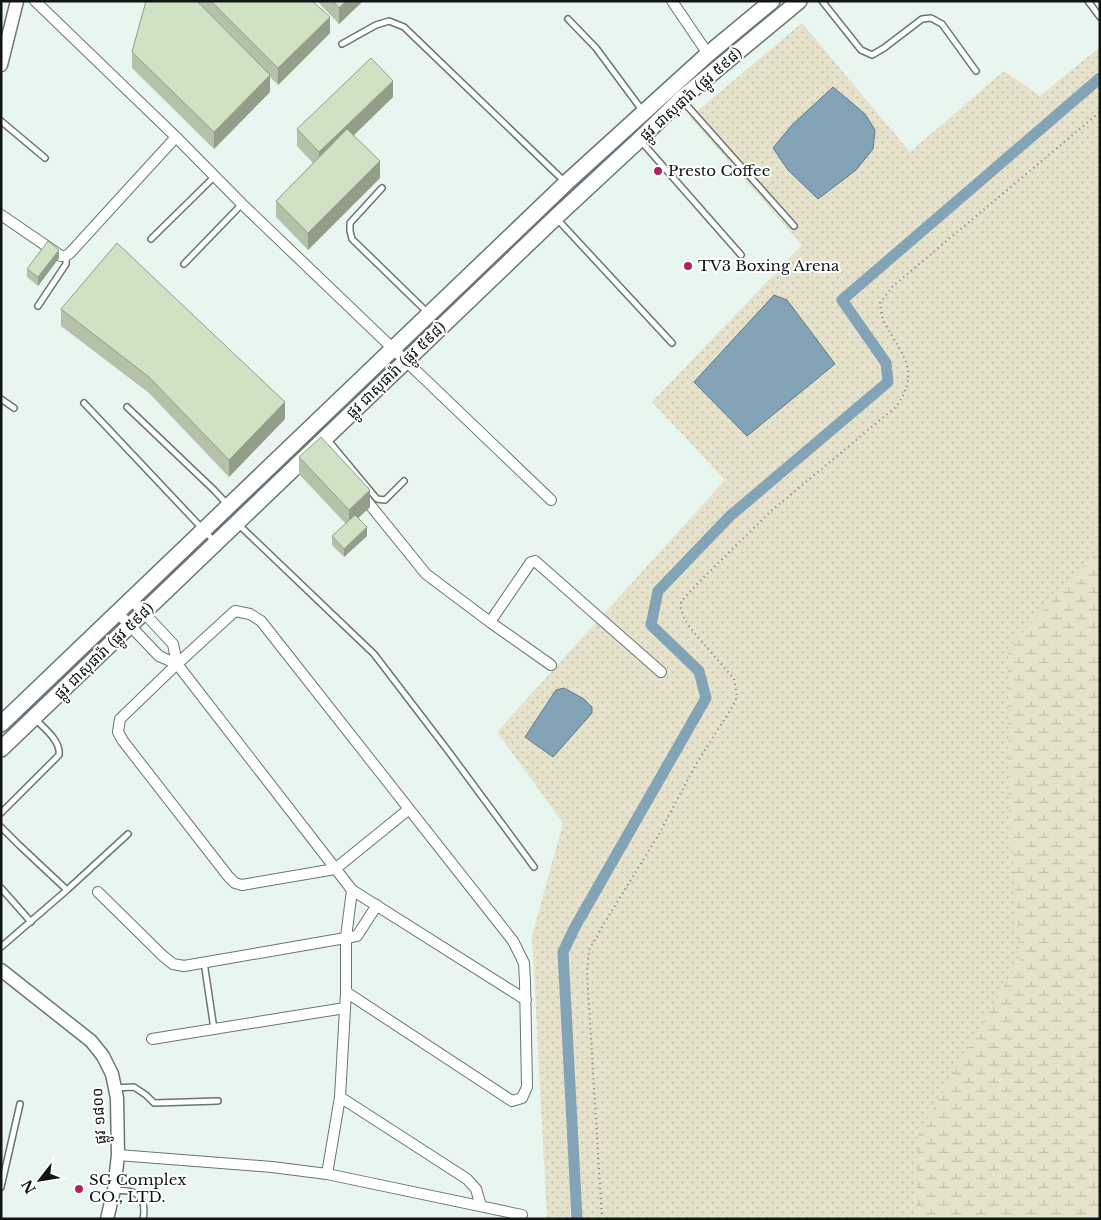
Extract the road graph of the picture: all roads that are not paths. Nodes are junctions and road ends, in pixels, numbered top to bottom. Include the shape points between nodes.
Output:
1 (17, 1) edge
2 (35, 1) edge
3 (672, 1) edge
4 (772, 1) edge
5 (799, 1) edge
6 (822, 1) edge
7 (1088, 1) edge
8 (1100, 17) edge
9 (568, 19) dead end
10 (342, 44) dead end
11 (708, 54) junction
12 (1, 65) edge
13 (976, 71) dead end
14 (681, 99) junction
15 (644, 112) junction
16 (1, 121) edge
17 (176, 136) junction
18 (639, 140) junction
19 (595, 157) junction
20 (45, 158) dead end
21 (607, 170) junction
22 (215, 175) junction
23 (566, 183) junction
24 (382, 188) dead end
25 (242, 204) junction
26 (1, 215) edge
27 (556, 217) junction
28 (794, 226) dead end
29 (151, 239) dead end
30 (741, 255) dead end
31 (66, 256) junction
32 (184, 264) dead end
33 (38, 306) dead end
34 (429, 314) junction
35 (672, 343) dead end
36 (393, 349) junction
37 (405, 361) junction
38 (1, 398) edge
39 (84, 403) dead end
40 (127, 407) dead end
41 (14, 408) dead end
42 (322, 446) junction
43 (254, 481) junction
44 (404, 481) dead end
45 (355, 488) edge
46 (266, 494) junction
47 (550, 500) dead end
48 (228, 506) junction
49 (237, 522) junction
50 (204, 530) junction
51 (216, 543) junction
52 (131, 599) junction
53 (117, 612) junction
54 (143, 612) junction
55 (490, 622) junction
56 (129, 625) junction
57 (177, 664) junction
58 (551, 665) dead end
59 (661, 672) dead end
60 (34, 718) junction
61 (1, 724) edge
62 (1, 750) edge
63 (409, 809) junction
64 (1, 813) edge
65 (1, 827) edge
66 (128, 834) dead end
67 (534, 867) dead end
68 (335, 868) junction
69 (1, 888) edge
70 (67, 890) junction
71 (352, 890) junction
72 (98, 892) dead end
73 (377, 906) junction
74 (31, 922) junction
75 (346, 937) junction
76 (1, 947) edge
77 (204, 962) junction
78 (1, 970) edge
79 (346, 992) junction
80 (526, 1000) junction
81 (345, 1008) junction
82 (214, 1029) junction
83 (152, 1040) dead end
84 (116, 1088) junction
85 (340, 1097) junction
86 (218, 1101) dead end
87 (20, 1104) dead end
88 (118, 1154) junction
89 (327, 1174) junction
90 (1, 1187) edge
91 (114, 1190) junction
92 (481, 1206) junction
93 (522, 1215) dead end
94 (107, 1219) edge
95 (143, 1219) edge

1 - 12 street
2 - 17 street
3 - 11 street
4 - 11 main road, ផ្លូវ ជាសុផារ៉ា (ផ្លូវ ៥៩៨)
5 - 14 main road, ផ្លូវ ជាសុផារ៉ា (ផ្លូវ ៥៩៨)
6 - 13 lane via 861,50 872,56 922,19 931,18 942,24
7 - 8 lane
9 - 15 lane via 596,48
10 - 23 lane via 389,21 404,27
11 - 15 main road, ផ្លូវ ជាសុផារ៉ា (ផ្លូវ ៥៩៨)
14 - 18 main road, ផ្លូវ ជាសុផារ៉ា (ផ្លូវ ៥៩៨)
14 - 28 lane
15 - 19 main road, ផ្លូវ ជាសុផារ៉ា (ផ្លូវ ៥៩៨)
16 - 20 lane
17 - 22 street
17 - 31 street
18 - 21 main road, ផ្លូវ ជាសុផារ៉ា (ផ្លូវ ៥៩៨)
18 - 30 lane
19 - 21 main road
19 - 23 main road, ផ្លូវ ជាសុផារ៉ា (ផ្លូវ ៥៩៨)
21 - 27 main road, ផ្លូវ ជាសុផារ៉ា (ផ្លូវ ៥៩៨)
22 - 25 street
22 - 29 lane
23 - 34 main road, ផ្លូវ ជាសុផារ៉ា (ផ្លូវ ៥៩៨)
24 - 34 lane via 350,223 352,239
25 - 32 lane
25 - 36 street
26 - 31 street via 61,256
27 - 35 lane
27 - 37 main road, ផ្លូវ ជាសុផារ៉ា (ផ្លូវ ៥៩៨)
31 - 33 lane via 66,264
34 - 36 main road, ផ្លូវ ជាសុផារ៉ា (ផ្លូវ ៥៩៨)
36 - 37 street
36 - 43 main road, ផ្លូវ ជាសុផារ៉ា (ផ្លូវ ៥៩៨)
37 - 42 main road, ផ្លូវ ជាសុផារ៉ា (ផ្លូវ ៥៩៨)
37 - 47 street
38 - 41 lane
39 - 50 lane
40 - 48 lane
42 - 44 lane via 378,499 386,500
42 - 46 main road, ផ្លូវ ជាសុផារ៉ា (ផ្លូវ ៥៩៨)
43 - 46 main road
43 - 48 main road, ផ្លូវ ជាសុផារ៉ា (ផ្លូវ ៥៩៨)
45 - 55 street via 426,574
46 - 49 main road, ផ្លូវ ជាសុផារ៉ា (ផ្លូវ ៥៩៨)
48 - 50 main road, ផ្លូវ ជាសុផារ៉ា (ផ្លូវ ៥៩៨)
49 - 51 main road, ផ្លូវ ជាសុផារ៉ា (ផ្លូវ ៥៩៨)
49 - 67 lane via 374,654
50 - 51 lane
50 - 52 main road, ផ្លូវ ជាសុផារ៉ា (ផ្លូវ ៥៩៨)
51 - 54 main road, ផ្លូវ ជាសុផារ៉ា (ផ្លូវ ៥៩៨)
52 - 53 main road, ផ្លូវ ជាសុផារ៉ា (ផ្លូវ ៥៩៨)
52 - 54 street
53 - 56 street
53 - 61 main road, ផ្លូវ ជាសុផារ៉ា (ផ្លូវ ៥៩៨)
54 - 56 main road, ផ្លូវ ជាសុផារ៉ា (ផ្លូវ ៥៩៨)
54 - 57 street via 173,644
55 - 58 street
55 - 59 street via 531,562 535,561
56 - 57 street via 159,656
56 - 60 main road, ផ្លូវ ជាសុផារ៉ា (ផ្លូវ ៥៩៨)
57 - 63 street via 235,611 250,614 261,621
57 - 68 street
57 - 68 street via 120,719 118,732 123,742 235,883 242,886
60 - 62 main road, ផ្លូវ ជាសុផារ៉ា (ផ្លូវ ៥៩៨)
60 - 64 lane via 56,741 59,755
63 - 68 street
63 - 80 street via 513,941 524,963
65 - 70 lane
66 - 70 lane
68 - 71 street
69 - 74 lane
70 - 74 lane
71 - 73 street
71 - 75 street
72 - 77 street via 173,964 184,966
73 - 75 street via 357,936
73 - 80 street
74 - 76 lane
75 - 77 street
75 - 79 street
77 - 82 lane
78 - 84 street, ផ្លូវ ១៨០០ via 91,1041 103,1056
79 - 80 street via 512,1101 522,1098 527,1087
79 - 81 street
81 - 82 street
81 - 85 street
82 - 83 street
84 - 86 lane via 134,1087 154,1103
84 - 88 street, ផ្លូវ ១៨០០
85 - 89 street
85 - 92 street via 466,1179 476,1189
87 - 90 lane
88 - 89 street
88 - 91 street, ផ្លូវ ១៨០០
89 - 92 street
91 - 94 street, ផ្លូវ ១៨០០
91 - 95 lane via 134,1192 142,1200
92 - 93 street

